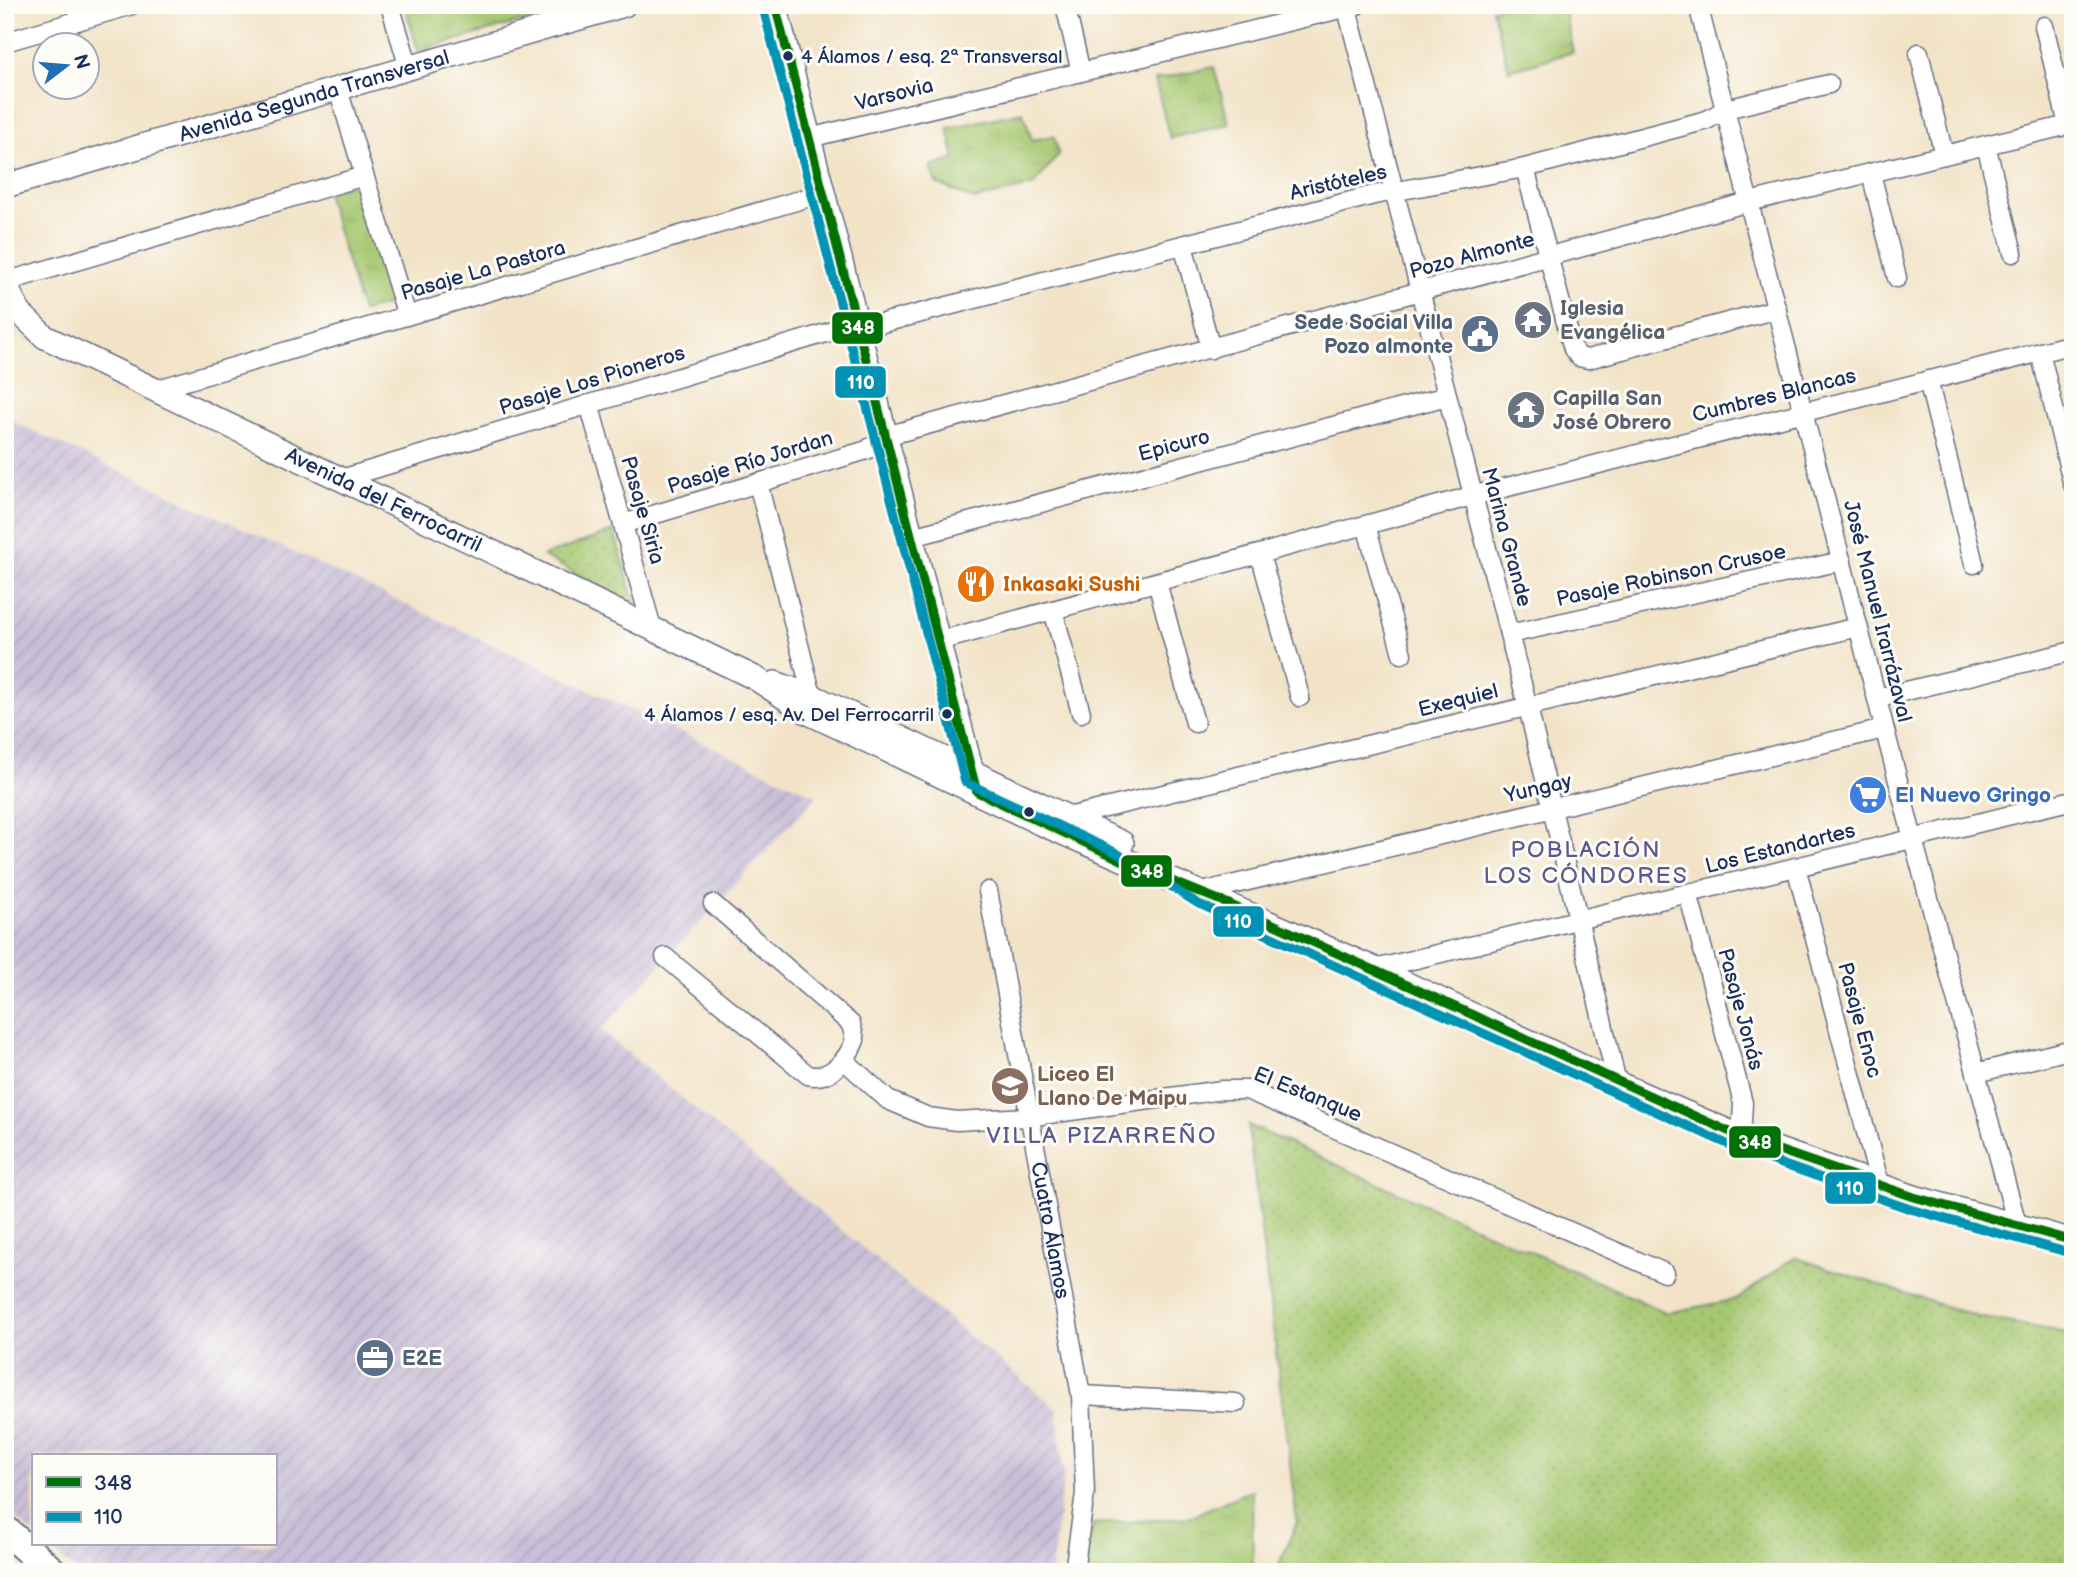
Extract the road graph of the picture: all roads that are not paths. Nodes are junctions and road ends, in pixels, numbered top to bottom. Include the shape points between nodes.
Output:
1 (132, 5) edge
2 (390, 5) edge
3 (624, 5) edge
4 (775, 5) edge
5 (1065, 5) edge
6 (1698, 5) edge
7 (1350, 6) edge
8 (2045, 26) dead end
9 (5, 42) edge
10 (1919, 52) dead end
11 (409, 68) junction
12 (1081, 72) junction
13 (1829, 84) dead end
14 (338, 89) junction
15 (1726, 109) junction
16 (2071, 125) edge
17 (809, 138) junction
18 (1986, 145) junction
19 (1944, 155) junction
20 (1525, 167) junction
21 (1871, 173) junction
22 (364, 176) junction
23 (5, 186) edge
24 (1392, 192) junction
25 (823, 193) junction
26 (1749, 202) junction
27 (1183, 245) junction
28 (2013, 253) dead end
29 (1549, 257) junction
30 (1897, 278) dead end
31 (5, 283) edge
32 (1421, 293) junction
33 (1777, 309) junction
34 (407, 316) junction
35 (858, 327) junction
36 (2073, 344) edge
37 (1211, 349) junction
38 (2040, 352) junction
39 (1928, 380) junction
40 (155, 390) junction
41 (1447, 396) junction
42 (589, 404) junction
43 (1803, 411) junction
44 (886, 436) junction
45 (341, 479) junction
46 (758, 483) junction
47 (2073, 485) edge
48 (1472, 496) junction
49 (623, 524) junction
50 (1366, 525) junction
51 (912, 537) junction
52 (1260, 554) junction
53 (1842, 561) junction
54 (1974, 564) dead end
55 (1157, 582) junction
56 (1053, 610) junction
57 (1858, 627) junction
58 (652, 628) junction
59 (1509, 634) junction
60 (939, 641) junction
61 (2073, 650) edge
62 (1402, 654) dead end
63 (755, 678) junction
64 (812, 696) junction
65 (1300, 697) dead end
66 (1877, 698) junction
67 (1528, 706) junction
68 (1081, 713) dead end
69 (1195, 723) dead end
70 (1884, 729) junction
71 (975, 783) junction
72 (2073, 800) edge
73 (1552, 808) junction
74 (1068, 817) junction
75 (1913, 839) junction
76 (1796, 867) junction
77 (988, 891) dead end
78 (1202, 892) junction
79 (1688, 894) junction
80 (713, 904) dead end
81 (1579, 920) junction
82 (665, 957) dead end
83 (1375, 969) junction
84 (2073, 1049) edge
85 (844, 1060) junction
86 (1976, 1073) junction
87 (1617, 1083) junction
88 (1027, 1117) junction
89 (1741, 1137) junction
90 (1880, 1185) junction
91 (2018, 1228) junction
92 (2073, 1241) edge
93 (1665, 1273) dead end
94 (1081, 1395) junction
95 (1236, 1403) dead end
96 (5, 1530) edge
97 (53, 1572) edge
98 (1074, 1572) edge

1 - 9 street
2 - 11 street
3 - 11 street, Avenida Segunda Transversal
4 - 17 street
5 - 12 street
6 - 15 street, José Manuel Irarrázaval
7 - 12 street, Varsovia
7 - 24 street, Marina Grande
8 - 16 street
10 - 19 street
11 - 14 street, Avenida Segunda Transversal
12 - 17 street, Varsovia
13 - 15 street, Aristóteles
14 - 22 street
14 - 23 street, Avenida Segunda Transversal
15 - 20 street, Aristóteles via 1707,120
15 - 26 street, José Manuel Irarrázaval
16 - 18 street, Pozo Almonte
17 - 25 street
18 - 19 street, Pozo Almonte
18 - 28 street
19 - 21 street, Pozo Almonte
20 - 24 street, Aristóteles
20 - 29 street
21 - 26 street, Pozo Almonte
21 - 30 street
22 - 31 street
22 - 34 street
24 - 27 street, Aristóteles
24 - 32 street, Marina Grande
25 - 34 street, Pasaje La Pastora
25 - 35 street
26 - 29 street, Pozo Almonte
26 - 33 street, José Manuel Irarrázaval
27 - 35 street, Aristóteles
27 - 37 street
29 - 32 street, Pozo Almonte
29 - 33 street via 1579,358
31 - 40 street, Avenida del Ferrocarril via 19,312 45,337
32 - 37 street, Pozo Almonte
32 - 41 street, Marina Grande
33 - 43 street, José Manuel Irarrázaval
34 - 40 street, Pasaje La Pastora
35 - 42 street, Pasaje Los Pioneros
35 - 44 street
36 - 38 street, Cumbres Blancas
37 - 44 street, Pozo Almonte
38 - 39 street, Cumbres Blancas
38 - 47 street
39 - 43 street, Cumbres Blancas
39 - 54 street
40 - 45 street, Avenida del Ferrocarril
41 - 48 street, Marina Grande
41 - 51 street, Epicuro
42 - 45 street, Pasaje Los Pioneros
42 - 49 street, Pasaje Siria
43 - 48 street, Cumbres Blancas
43 - 53 street, José Manuel Irarrázaval
44 - 46 street, Pasaje Río Jordan via 867,450
44 - 51 street
45 - 58 street, Avenida del Ferrocarril
46 - 49 street, Pasaje Río Jordan
46 - 64 street
48 - 50 street, Cumbres Blancas
48 - 59 street, Marina Grande
49 - 58 street, Pasaje Siria
50 - 52 street, Cumbres Blancas
50 - 62 street
51 - 60 street
52 - 55 street, Cumbres Blancas
52 - 65 street
53 - 57 street, José Manuel Irarrázaval
53 - 59 street, Pasaje Robinson Crusoe
55 - 56 street, Cumbres Blancas
55 - 69 street
56 - 60 street, Cumbres Blancas
56 - 68 street
57 - 66 street, José Manuel Irarrázaval
57 - 67 street, Exequiel
58 - 63 street, Avenida del Ferrocarril
59 - 67 street, Marina Grande
60 - 71 street
61 - 66 street
63 - 64 street, Avenida del Ferrocarril
63 - 71 street, Avenida del Ferrocarril via 807,712
64 - 71 street, Avenida del Ferrocarril
66 - 70 street, José Manuel Irarrázaval
67 - 73 street, Marina Grande
67 - 74 street, Exequiel
70 - 73 street, Yungay
70 - 75 street, José Manuel Irarrázaval
71 - 74 street, Avenida del Ferrocarril
71 - 78 street, Avenida del Ferrocarril via 1132,865
72 - 75 street, Los Estandartes
73 - 78 street, Yungay
73 - 81 street, Marina Grande
74 - 78 street, Avenida del Ferrocarril via 1164,865
75 - 76 street, Los Estandartes
75 - 86 street, José Manuel Irarrázaval
76 - 79 street, Los Estandartes
76 - 90 street, Pasaje Enoc
77 - 88 street, Cuatro Álamos
78 - 83 street, Avenida del Ferrocarril
79 - 81 street, Los Estandartes
79 - 89 street, Pasaje Jonás via 1742,1103
80 - 85 street via 851,1024 855,1040
81 - 83 street, Los Estandartes
81 - 87 street, Marina Grande
82 - 85 street via 808,1075 825,1076
83 - 87 street, Avenida del Ferrocarril
84 - 86 street
85 - 88 street, El Estanque via 888,1100 928,1117 957,1121
86 - 91 street, José Manuel Irarrázaval
87 - 89 street, Avenida del Ferrocarril
88 - 93 street, El Estanque via 1247,1090
88 - 94 street, Cuatro Álamos
89 - 90 street, Avenida del Ferrocarril
90 - 91 street, Avenida del Ferrocarril
91 - 92 street, Avenida del Ferrocarril
94 - 95 street
94 - 98 street, Cuatro Álamos via 1085,1493
96 - 97 main road

